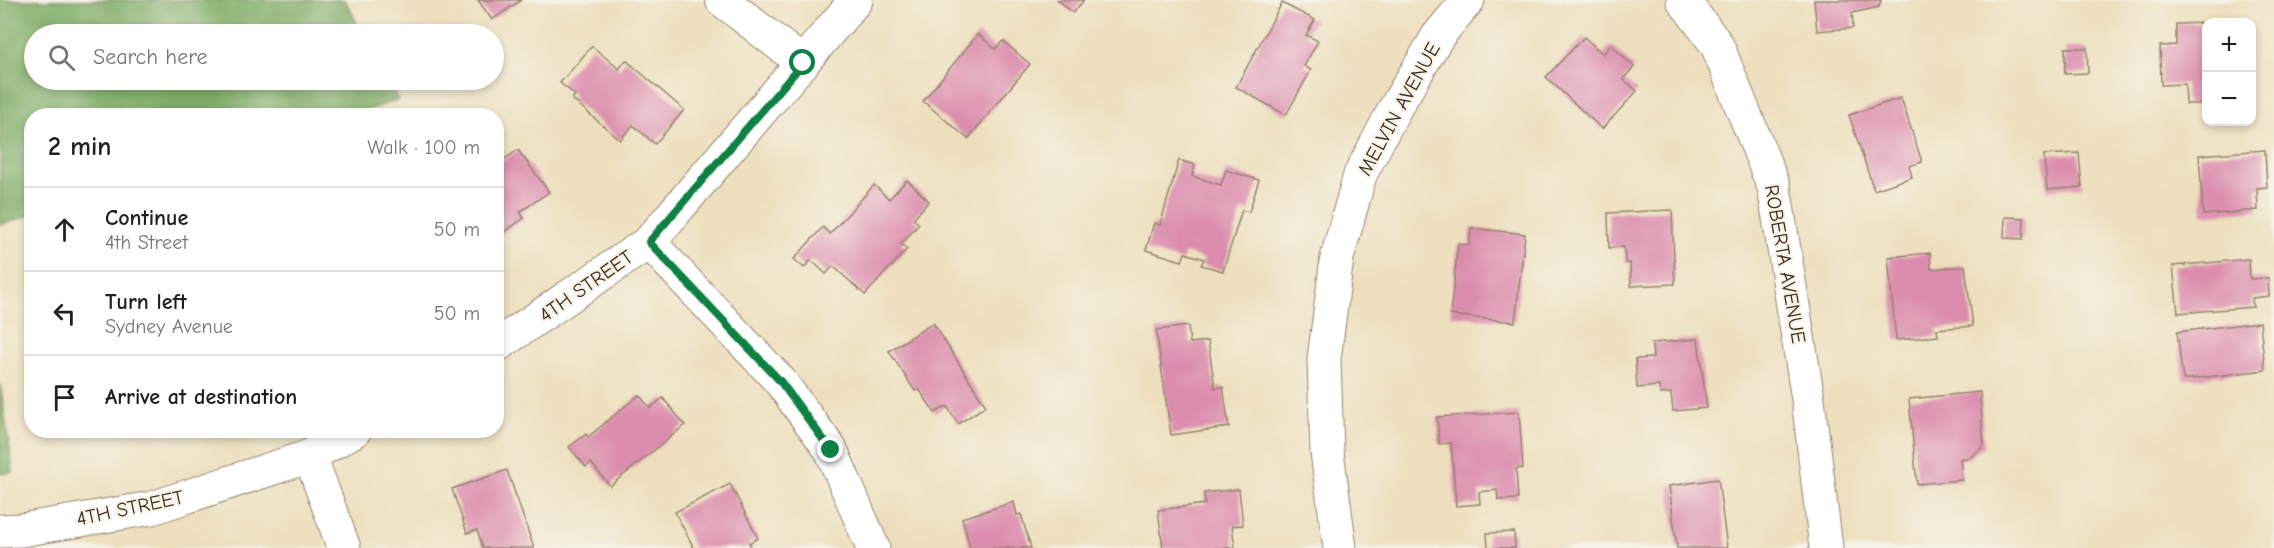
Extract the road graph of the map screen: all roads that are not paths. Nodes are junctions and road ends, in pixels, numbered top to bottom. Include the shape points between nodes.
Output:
1 (722, 0) edge
2 (856, 0) edge
3 (1468, 0) edge
4 (1683, 0) edge
5 (803, 63) junction
6 (649, 242) junction
7 (504, 341) edge
8 (341, 438) edge
9 (310, 456) junction
10 (0, 531) edge
11 (345, 548) edge
12 (873, 548) edge
13 (1340, 548) edge
14 (1826, 548) edge

1 - 5 street
2 - 5 street, 4TH STREET
3 - 13 street, MELVIN AVENUE via 1438,36 1360,175 1337,258 1324,359 1327,452
4 - 14 street, ROBERTA AVENUE via 1717,45 1774,187 1808,399
5 - 6 street, 4TH STREET
6 - 7 street, 4TH STREET
6 - 12 street via 780,381 831,450
8 - 9 street, 4TH STREET
9 - 10 street, 4TH STREET via 152,508
9 - 11 street

